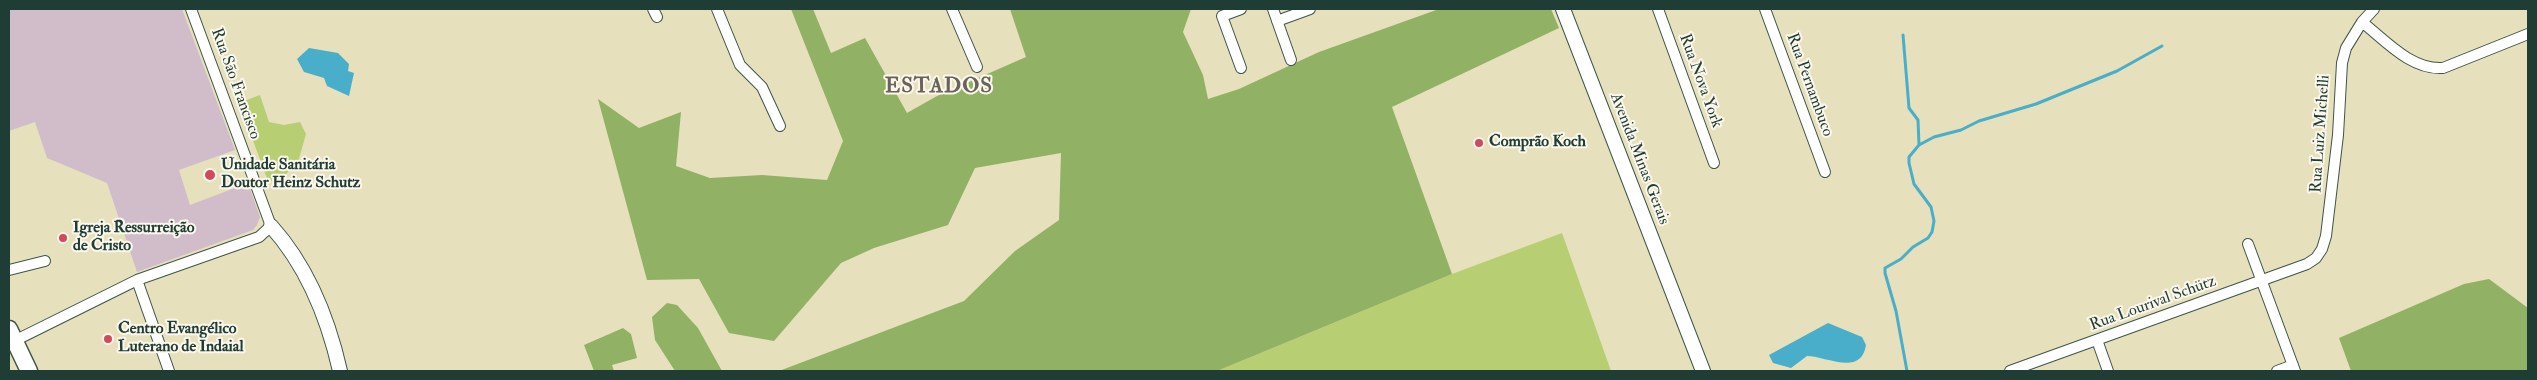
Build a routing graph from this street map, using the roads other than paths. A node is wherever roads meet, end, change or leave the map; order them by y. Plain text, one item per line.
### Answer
1 (192, 9) edge
2 (717, 9) edge
3 (952, 9) edge
4 (1241, 9) edge
5 (1272, 9) edge
6 (1310, 9) edge
7 (1563, 9) edge
8 (1658, 9) edge
9 (1765, 9) edge
10 (2374, 9) edge
11 (1277, 22) junction
12 (2362, 22) junction
13 (2528, 34) edge
14 (1291, 60) dead end
15 (976, 67) dead end
16 (1241, 68) dead end
17 (780, 126) dead end
18 (1714, 163) dead end
19 (1825, 172) dead end
20 (271, 226) junction
21 (2248, 244) dead end
22 (45, 262) dead end
23 (2307, 264) joint
24 (9, 270) edge
25 (137, 280) junction
26 (2262, 280) junction
27 (11, 338) edge
28 (2097, 340) junction
29 (2294, 368) edge
30 (1696, 370) edge
31 (29, 371) edge
32 (169, 371) edge
33 (340, 371) edge
34 (2010, 371) edge
35 (2108, 371) edge
36 (2277, 371) edge

1 - 20 street, Rua São Francisco
2 - 17 street
3 - 15 street
4 - 16 street
5 - 11 street
6 - 11 street
7 - 30 street, Avenida Minas Gerais
8 - 18 street, Rua Nova York
9 - 19 street, Rua Pernambuco
10 - 12 street, Rua Luiz Michelli
11 - 14 street
12 - 13 street
12 - 23 street, Rua Luiz Michelli
20 - 25 street
20 - 33 street
21 - 26 street
22 - 24 street
23 - 26 street, Rua Lourival Schütz
25 - 27 street
25 - 32 street
26 - 28 street, Rua Lourival Schütz
26 - 29 street
27 - 31 main road
28 - 34 street, Rua Lourival Schütz
28 - 35 street
29 - 36 street

